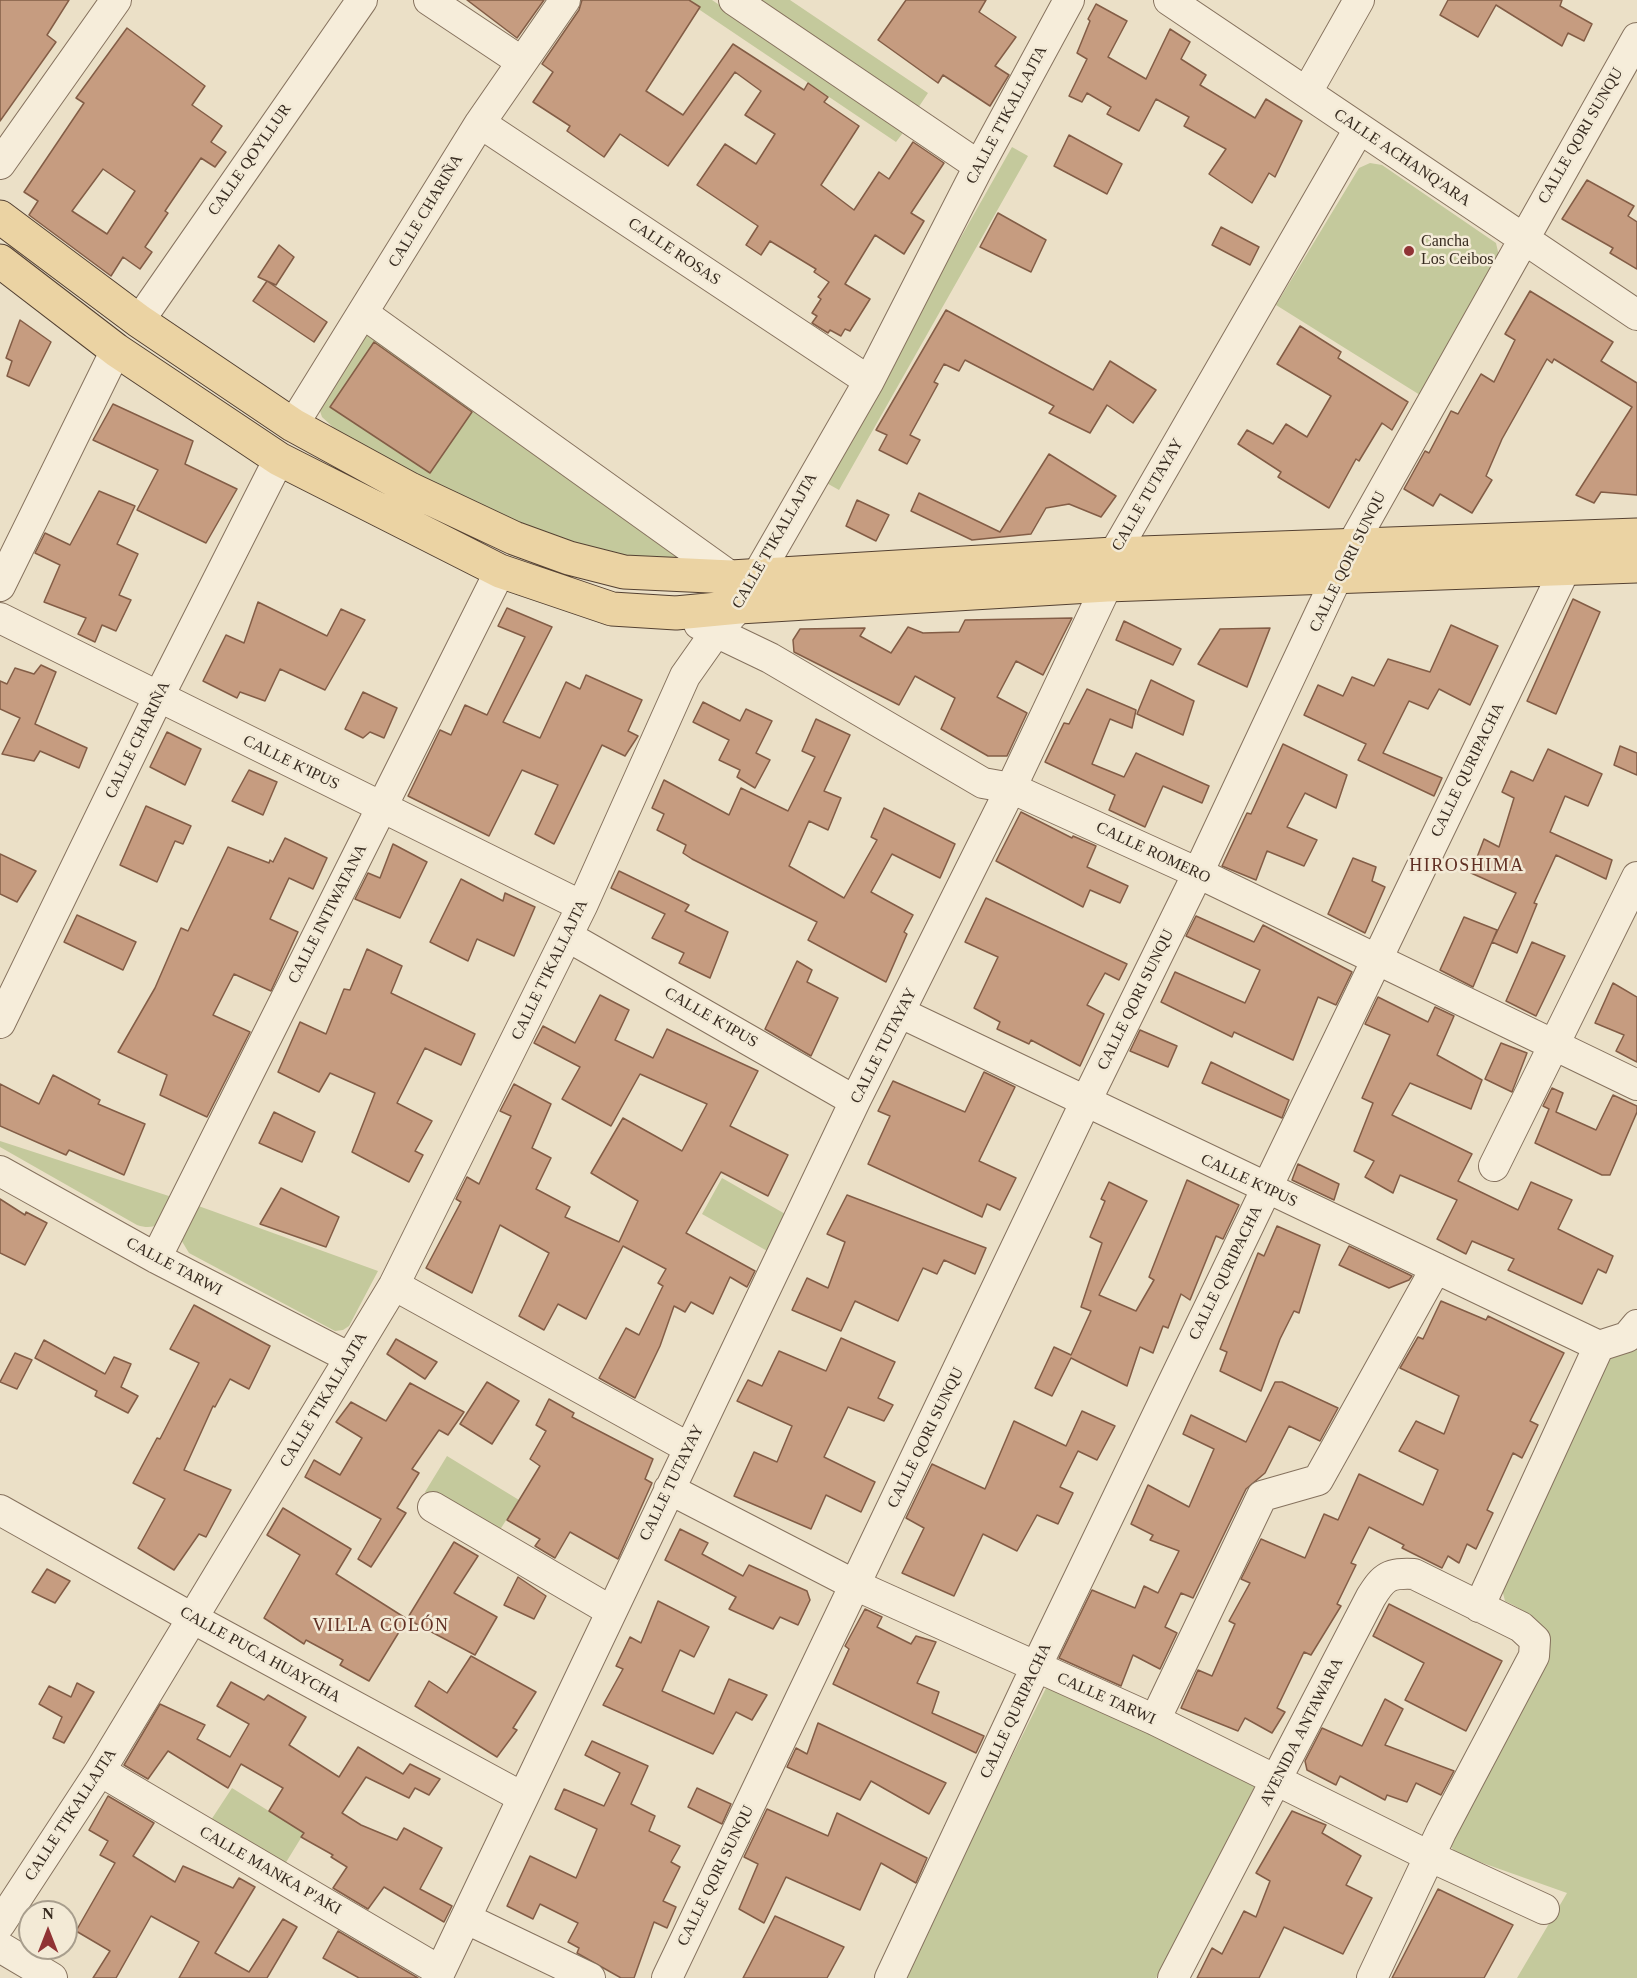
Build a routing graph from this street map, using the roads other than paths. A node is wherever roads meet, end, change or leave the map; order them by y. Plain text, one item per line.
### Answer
1 (116, 0) edge
2 (362, 0) edge
3 (429, 0) edge
4 (566, 0) edge
5 (734, 0) edge
6 (1069, 0) edge
7 (1169, 0) edge
8 (1359, 0) edge
9 (1637, 38) edge
10 (522, 62) junction
11 (1306, 92) junction
12 (480, 123) junction
13 (1359, 129) junction
14 (0, 164) edge
15 (979, 166) junction
16 (0, 218) edge
17 (1522, 240) junction
18 (0, 261) edge
19 (364, 314) junction
20 (1637, 315) edge
21 (139, 321) junction
22 (116, 350) junction
23 (869, 381) junction
24 (293, 426) junction
25 (279, 459) junction
26 (1637, 535) edge
27 (1352, 545) junction
28 (1114, 554) junction
29 (1637, 566) edge
30 (1565, 569) junction
31 (500, 571) junction
32 (1338, 579) junction
33 (1107, 585) junction
34 (0, 586) edge
35 (742, 587) junction
36 (676, 613) junction
37 (0, 618) edge
38 (716, 632) junction
39 (158, 698) junction
40 (1011, 788) junction
41 (381, 807) junction
42 (1198, 873) junction
43 (1637, 877) edge
44 (582, 906) junction
45 (567, 936) junction
46 (1376, 961) junction
47 (901, 1013) junction
48 (0, 1023) edge
49 (1556, 1044) junction
50 (1637, 1085) edge
51 (855, 1101) junction
52 (1085, 1103) junction
53 (1494, 1166) dead end
54 (0, 1171) edge
55 (1267, 1189) junction
56 (156, 1258) junction
57 (1436, 1268) junction
58 (394, 1286) junction
59 (1637, 1325) edge
60 (1599, 1346) junction
61 (350, 1358) junction
62 (689, 1448) junction
63 (669, 1489) junction
64 (433, 1507) dead end
65 (0, 1510) edge
66 (855, 1585) junction
67 (1479, 1607) junction
68 (611, 1611) junction
69 (192, 1618) junction
70 (1036, 1667) junction
71 (1155, 1720) junction
72 (100, 1771) junction
73 (1277, 1779) junction
74 (522, 1797) junction
75 (1431, 1857) junction
76 (1544, 1909) dead end
77 (467, 1919) junction
78 (0, 1924) edge
79 (0, 1947) edge
80 (438, 1975) edge
81 (52, 1978) edge
82 (590, 1978) edge
83 (667, 1978) edge
84 (890, 1978) edge
85 (1173, 1978) edge
86 (1372, 1978) edge

1 - 14 street
2 - 21 street, CALLE QOYLLUR
3 - 10 street
4 - 10 street, CALLE CHARIÑA
5 - 15 street
6 - 15 street, CALLE T'IKALLAJTA
7 - 11 street, CALLE ACHANQ'ARA
8 - 11 street
9 - 17 street, CALLE QORI SUNQU
10 - 12 street, CALLE CHARIÑA
11 - 13 street, CALLE ACHANQ'ARA
12 - 19 street, CALLE CHARIÑA
12 - 23 street, CALLE ROSAS
13 - 17 street, CALLE ACHANQ'ARA
13 - 28 street, CALLE TUTAYAY
15 - 23 street, CALLE T'IKALLAJTA
16 - 21 main road
17 - 20 street, CALLE ACHANQ'ARA
17 - 27 street, CALLE QORI SUNQU
18 - 22 main road
19 - 24 street, CALLE CHARIÑA
19 - 35 street
21 - 24 main road
22 - 25 main road
22 - 34 street
23 - 35 street, CALLE T'IKALLAJTA
24 - 35 main road
25 - 31 main road
25 - 39 street, CALLE CHARIÑA
26 - 27 main road
27 - 28 main road
27 - 32 street, CALLE QORI SUNQU
28 - 33 street, CALLE TUTAYAY
28 - 35 main road
29 - 30 main road
30 - 32 main road
30 - 46 street, CALLE QURIPACHA
31 - 36 main road
31 - 41 street, CALLE INTIWATANA
32 - 33 main road
32 - 42 street, CALLE QORI SUNQU
33 - 35 main road
33 - 40 street, CALLE TUTAYAY
35 - 36 main road
35 - 38 street, CALLE T'IKALLAJTA
36 - 38 street, CALLE ROMERO
37 - 39 street, CALLE K'IPUS
38 - 40 street, CALLE ROMERO
38 - 44 street, CALLE T'IKALLAJTA
39 - 41 street, CALLE K'IPUS
39 - 48 street, CALLE CHARIÑA
40 - 42 street, CALLE ROMERO
40 - 47 street, CALLE TUTAYAY
41 - 44 street, CALLE K'IPUS
41 - 56 street, CALLE INTIWATANA
42 - 46 street, CALLE ROMERO
42 - 52 street, CALLE QORI SUNQU
43 - 49 street
44 - 45 street, CALLE T'IKALLAJTA
45 - 51 street, CALLE K'IPUS
45 - 58 street, CALLE T'IKALLAJTA
46 - 49 street, CALLE ROMERO
46 - 55 street, CALLE QURIPACHA
47 - 51 street, CALLE TUTAYAY
47 - 52 street, CALLE K'IPUS
49 - 50 street, CALLE ROMERO
49 - 53 street
51 - 62 street, CALLE TUTAYAY
52 - 55 street, CALLE K'IPUS
52 - 66 street, CALLE QORI SUNQU
54 - 56 street, CALLE TARWI
55 - 57 street, CALLE K'IPUS
55 - 70 street, CALLE QURIPACHA
56 - 61 street, CALLE TARWI
57 - 60 street, CALLE K'IPUS
57 - 71 street
58 - 61 street, CALLE T'IKALLAJTA
58 - 62 street
59 - 60 street
60 - 67 street
61 - 69 street, CALLE T'IKALLAJTA
62 - 63 street, CALLE TUTAYAY
63 - 66 street, CALLE TARWI
63 - 68 street, CALLE TUTAYAY
64 - 68 street
65 - 69 street, CALLE PUCA HUAYCHA
66 - 70 street, CALLE TARWI
66 - 83 street, CALLE QORI SUNQU
67 - 73 street, AVENIDA ANTAWARA
67 - 75 street
68 - 74 street, CALLE TUTAYAY
69 - 72 street, CALLE T'IKALLAJTA
69 - 74 street, CALLE PUCA HUAYCHA
70 - 71 street, CALLE TARWI
70 - 84 street, CALLE QURIPACHA
71 - 73 street, CALLE TARWI
72 - 78 street, CALLE T'IKALLAJTA
72 - 80 street, CALLE MANKA P'AKI
73 - 75 street, CALLE TARWI
73 - 85 street, AVENIDA ANTAWARA
74 - 77 street, CALLE TUTAYAY
75 - 76 street, CALLE TARWI
75 - 86 street
77 - 80 street, CALLE TUTAYAY
77 - 82 street
79 - 81 street

